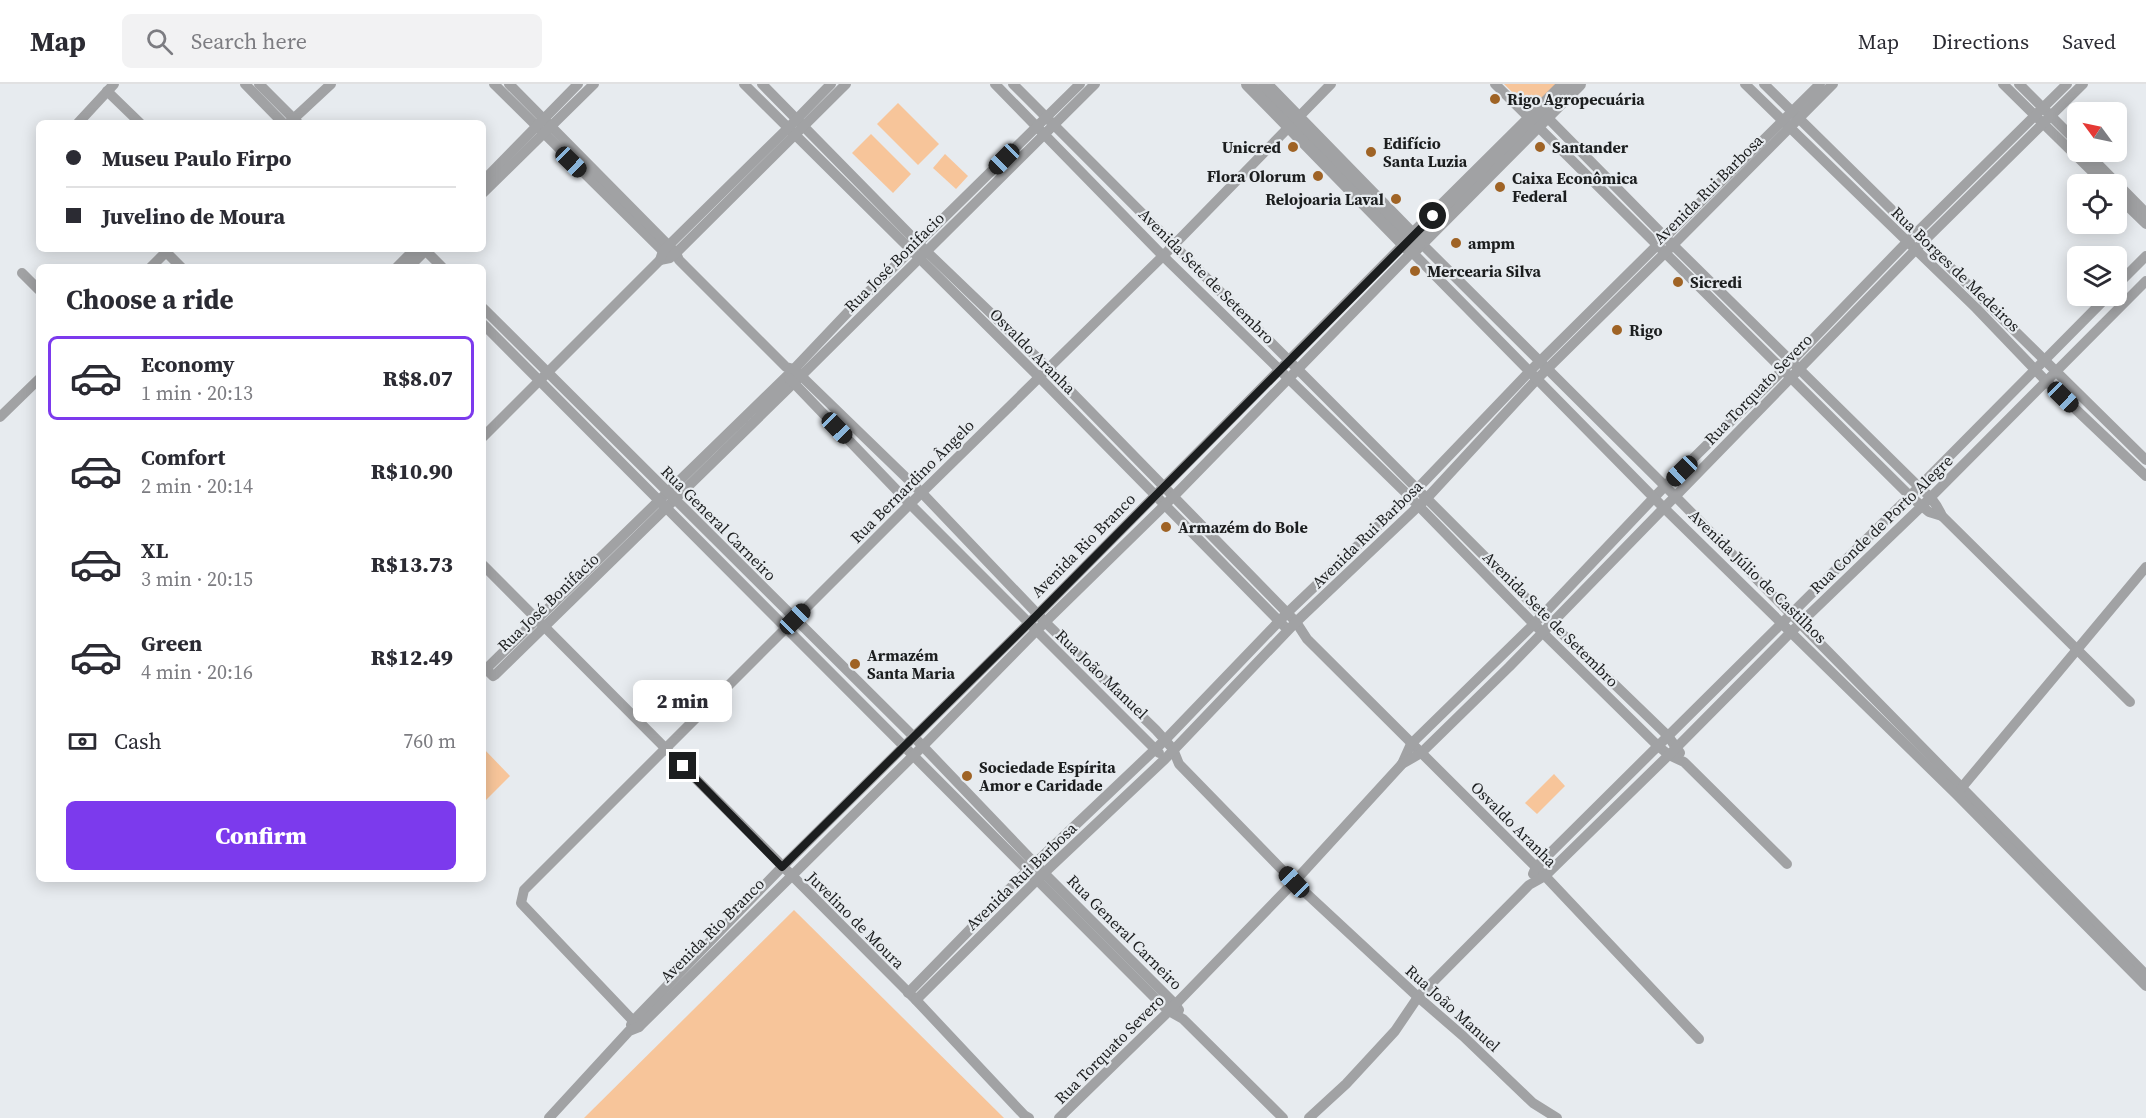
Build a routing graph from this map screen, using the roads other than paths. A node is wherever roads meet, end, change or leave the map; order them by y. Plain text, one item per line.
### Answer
1 (245, 84) edge
2 (259, 84) edge
3 (331, 84) edge
4 (494, 84) edge
5 (509, 84) edge
6 (578, 84) edge
7 (594, 84) edge
8 (744, 84) edge
9 (762, 84) edge
10 (831, 84) edge
11 (846, 84) edge
12 (995, 84) edge
13 (1013, 84) edge
14 (1095, 84) edge
15 (1248, 84) edge
16 (1265, 84) edge
17 (1331, 84) edge
18 (1495, 84) edge
19 (1565, 84) edge
20 (1579, 84) edge
21 (1820, 84) edge
22 (1833, 84) edge
23 (2003, 84) edge
24 (2019, 84) edge
25 (2067, 84) edge
26 (2083, 84) edge
27 (1755, 86) edge
28 (110, 87) edge
29 (1080, 89) edge
30 (270, 102) junction
31 (1796, 115) junction
32 (2043, 116) junction
33 (1538, 117) junction
34 (81, 120) edge
35 (138, 120) edge
36 (289, 120) edge
37 (293, 120) edge
38 (1293, 121) junction
39 (801, 123) junction
40 (1045, 125) junction
41 (1786, 125) junction
42 (544, 126) junction
43 (791, 132) junction
44 (2067, 139) edge
45 (2089, 162) edge
46 (2100, 174) edge
47 (486, 185) edge
48 (2127, 198) edge
49 (2127, 206) edge
50 (2146, 213) edge
51 (2146, 224) edge
52 (1920, 237) junction
53 (1670, 241) junction
54 (1907, 242) junction
55 (1174, 244) junction
56 (1412, 244) junction
57 (1661, 249) junction
58 (1915, 250) junction
59 (919, 251) junction
60 (166, 252) edge
61 (170, 252) edge
62 (669, 254) junction
63 (418, 255) edge
64 (1163, 256) junction
65 (2146, 256) edge
66 (154, 264) edge
67 (179, 264) edge
68 (402, 264) edge
69 (436, 264) edge
70 (1953, 269) junction
71 (22, 273) dead end
72 (1703, 274) junction
73 (1452, 275) junction
74 (2127, 275) edge
75 (1945, 278) junction
76 (2146, 280) edge
77 (1694, 282) junction
78 (1444, 283) junction
79 (36, 287) edge
80 (1728, 299) junction
81 (1980, 304) junction
82 (2097, 306) edge
83 (2112, 306) edge
84 (1719, 307) junction
85 (850, 310) junction
86 (2116, 311) junction
87 (1842, 317) junction
88 (859, 318) junction
89 (486, 322) edge
90 (1510, 332) junction
91 (1501, 341) junction
92 (2045, 360) junction
93 (1796, 364) junction
94 (1294, 365) junction
95 (1543, 366) junction
96 (1048, 368) junction
97 (2036, 369) junction
98 (1787, 373) junction
99 (2056, 373) junction
100 (792, 374) junction
101 (1284, 374) junction
102 (1534, 374) junction
103 (544, 376) junction
104 (1039, 377) junction
105 (36, 382) edge
106 (2047, 382) junction
107 (1506, 405) junction
108 (1240, 410) junction
109 (0, 417) edge
110 (1249, 418) junction
111 (1856, 425) junction
112 (1974, 431) junction
113 (486, 434) edge
114 (1848, 434) junction
115 (861, 435) junction
116 (2121, 436) junction
117 (852, 444) junction
118 (1984, 444) junction
119 (2112, 444) junction
120 (1698, 454) junction
121 (2146, 460) edge
122 (1707, 464) junction
123 (2146, 476) edge
124 (1665, 486) junction
125 (1164, 487) junction
126 (1919, 487) junction
127 (1418, 488) junction
128 (922, 493) junction
129 (1155, 496) junction
130 (1409, 496) junction
131 (1675, 496) junction
132 (1910, 496) junction
133 (1931, 496) junction
134 (1173, 497) junction
135 (1427, 498) junction
136 (1655, 498) junction
137 (667, 500) junction
138 (910, 504) junction
139 (1164, 505) junction
140 (1418, 506) junction
141 (1922, 506) junction
142 (1664, 507) junction
143 (1942, 516) junction
144 (1378, 525) junction
145 (702, 535) junction
146 (1388, 535) junction
147 (1852, 553) junction
148 (1096, 555) junction
149 (1600, 555) junction
150 (735, 559) junction
151 (1105, 564) junction
152 (1862, 564) junction
153 (1610, 565) junction
154 (726, 567) junction
155 (2146, 567) edge
156 (486, 568) edge
157 (997, 572) junction
158 (987, 582) junction
159 (769, 593) junction
160 (758, 601) junction
161 (1287, 613) junction
162 (1543, 614) junction
163 (1791, 614) junction
164 (1042, 618) junction
165 (795, 619) junction
166 (1279, 621) junction
167 (1782, 622) junction
168 (1800, 623) junction
169 (540, 624) junction
170 (1534, 624) junction
171 (1552, 624) junction
172 (1292, 626) junction
173 (1032, 627) junction
174 (786, 629) junction
175 (1791, 632) junction
176 (1543, 633) junction
177 (2078, 648) junction
178 (1582, 652) junction
179 (831, 654) junction
180 (1499, 657) junction
181 (1572, 662) junction
182 (821, 664) junction
183 (1509, 667) junction
184 (1092, 668) junction
185 (1083, 677) junction
186 (1226, 677) junction
187 (1726, 678) junction
188 (971, 679) junction
189 (1235, 686) junction
190 (863, 687) junction
191 (980, 688) junction
192 (1734, 689) junction
193 (853, 696) junction
194 (2130, 702) dead end
195 (1873, 704) junction
196 (891, 714) junction
197 (881, 724) junction
198 (913, 736) junction
199 (1668, 736) junction
200 (1165, 740) junction
201 (1411, 744) junction
202 (903, 746) junction
203 (1658, 746) junction
204 (922, 747) junction
205 (1677, 747) junction
206 (1155, 749) junction
207 (1173, 749) junction
208 (666, 750) junction
209 (1421, 753) junction
210 (1669, 755) junction
211 (913, 756) junction
212 (1165, 759) junction
213 (1684, 762) junction
214 (1179, 764) junction
215 (1402, 764) junction
216 (1626, 778) junction
217 (1635, 788) junction
218 (1960, 791) junction
219 (849, 800) junction
220 (978, 804) junction
221 (1094, 807) junction
222 (858, 809) junction
223 (969, 813) junction
224 (1103, 817) junction
225 (1787, 864) dead end
226 (782, 867) junction
227 (1032, 867) junction
228 (1536, 867) junction
229 (790, 875) junction
230 (1545, 876) junction
231 (1040, 877) junction
232 (2045, 878) junction
233 (1294, 882) junction
234 (1529, 885) junction
235 (732, 926) junction
236 (967, 933) junction
237 (976, 941) junction
238 (2146, 975) edge
239 (2146, 986) edge
240 (912, 997) junction
241 (1418, 997) junction
242 (1172, 1008) junction
243 (634, 1026) junction
244 (1699, 1039) dead end
245 (549, 1118) edge
246 (1029, 1118) edge
247 (1059, 1118) edge
248 (1283, 1118) edge
249 (1309, 1118) edge
250 (1557, 1118) edge

1 - 30 street
2 - 30 street
3 - 37 street
4 - 42 street, Rua João Manuel
5 - 42 street, Rua João Manuel
6 - 42 street
7 - 42 street
8 - 43 street, Osvaldo Aranha
9 - 39 street, Osvaldo Aranha
10 - 39 street
11 - 39 street
12 - 40 street, Avenida Sete de Setembro
13 - 40 street, Avenida Sete de Setembro
14 - 29 street, Rua José Bonifacio
15 - 38 street, Avenida Júlio de Castilhos
16 - 38 street, Avenida Júlio de Castilhos
17 - 38 street, Rua Bernardino Ângelo
18 - 33 street
19 - 33 street, Avenida Rio Branco
20 - 33 street, Avenida Rio Branco
21 - 31 street, Avenida Rui Barbosa
22 - 31 street, Avenida Rui Barbosa
23 - 32 street
24 - 32 street
25 - 32 street, Rua Torquato Severo
26 - 32 street, Rua Torquato Severo
27 - 31 street, Rua Borges de Medeiros
27 - 41 street, Rua Borges de Medeiros
28 - 34 street
28 - 35 street
29 - 40 street, Rua José Bonifacio
30 - 36 street
31 - 41 street, Avenida Rui Barbosa
31 - 52 street, Rua Borges de Medeiros
32 - 44 street
32 - 52 street, Rua Torquato Severo
33 - 53 street
33 - 56 street, Avenida Rio Branco
33 - 57 street
38 - 55 street, Rua Bernardino Ângelo
38 - 56 street, Avenida Júlio de Castilhos
39 - 43 street
39 - 59 street, Osvaldo Aranha
40 - 55 street, Avenida Sete de Setembro
40 - 59 street, Rua José Bonifacio
40 - 64 street, Avenida Sete de Setembro
41 - 53 street, Avenida Rui Barbosa
41 - 54 street, Rua Borges de Medeiros
42 - 47 street
42 - 62 street, Rua João Manuel
43 - 59 street, Osvaldo Aranha
43 - 62 street
45 - 46 street
48 - 50 street
49 - 51 street
52 - 54 street, Rua Torquato Severo
52 - 58 street, Rua Torquato Severo
52 - 70 street, Rua Borges de Medeiros
53 - 57 street, Avenida Rui Barbosa
53 - 72 street
54 - 58 street, Rua Borges de Medeiros
54 - 87 street, Rua Torquato Severo
55 - 64 street, Rua Bernardino Ângelo
55 - 94 street, Avenida Sete de Setembro
56 - 73 street, Avenida Júlio de Castilhos
56 - 78 street, Avenida Júlio de Castilhos
56 - 94 street, Avenida Rio Branco
57 - 77 street
57 - 95 street, Avenida Rui Barbosa
58 - 75 street, Rua Borges de Medeiros
58 - 87 street, Rua Torquato Severo
59 - 85 street, Rua José Bonifacio
59 - 88 street, Rua José Bonifacio
59 - 96 street, Osvaldo Aranha
59 - 104 street, Osvaldo Aranha
60 - 66 street
61 - 67 street
62 - 100 street, Rua João Manuel
62 - 103 street
63 - 68 street
63 - 69 street
64 - 96 street, Rua Bernardino Ângelo
64 - 101 street, Avenida Sete de Setembro
65 - 74 street
70 - 75 street
70 - 81 street, Rua Borges de Medeiros
71 - 79 street
72 - 77 street
72 - 80 street
73 - 78 street
73 - 90 street, Avenida Júlio de Castilhos
75 - 81 street, Rua Borges de Medeiros
76 - 86 street, Rua Conde de Porto Alegre
77 - 84 street
78 - 91 street, Avenida Júlio de Castilhos
80 - 84 street
80 - 93 street
81 - 92 street, Rua Borges de Medeiros
81 - 97 street, Rua Borges de Medeiros
82 - 92 street, Rua Conde de Porto Alegre
83 - 86 street
84 - 98 street
85 - 88 street
85 - 100 street, Rua José Bonifacio
86 - 99 street, Rua Conde de Porto Alegre
87 - 93 street, Rua Torquato Severo
88 - 100 street, Rua José Bonifacio
89 - 103 street, Rua General Carneiro
90 - 91 street
90 - 95 street, Avenida Júlio de Castilhos
91 - 102 street, Avenida Júlio de Castilhos
92 - 97 street, Rua Conde de Porto Alegre
92 - 99 street, Rua Borges de Medeiros
93 - 98 street, Rua Torquato Severo
93 - 111 street
94 - 101 street, Avenida Rio Branco
94 - 127 street, Avenida Sete de Setembro
95 - 102 street, Avenida Rui Barbosa
95 - 124 street, Avenida Júlio de Castilhos
96 - 104 street, Rua Bernardino Ângelo
96 - 125 street, Osvaldo Aranha
97 - 106 street, Rua Borges de Medeiros
97 - 112 street, Rua Conde de Porto Alegre
98 - 114 street
98 - 120 street, Rua Torquato Severo
98 - 122 street, Rua Torquato Severo
99 - 106 street, Rua Conde de Porto Alegre
99 - 116 street, Rua Borges de Medeiros
100 - 115 street, Rua João Manuel
100 - 117 street, Rua João Manuel
100 - 137 street, Rua José Bonifacio
101 - 108 street, Avenida Rio Branco
101 - 110 street, Avenida Rio Branco
101 - 130 street, Avenida Sete de Setembro
102 - 107 street, Avenida Rui Barbosa
102 - 136 street, Avenida Júlio de Castilhos
103 - 113 street
103 - 137 street, Rua General Carneiro
104 - 128 street, Rua Bernardino Ângelo
104 - 129 street, Osvaldo Aranha
105 - 109 street
106 - 118 street, Rua Conde de Porto Alegre
106 - 119 street, Rua Borges de Medeiros
107 - 127 street, Avenida Rui Barbosa
107 - 135 street, Avenida Rui Barbosa
108 - 110 street
108 - 125 street, Avenida Rio Branco
110 - 134 street, Avenida Rio Branco
111 - 114 street
111 - 126 street
112 - 118 street
112 - 126 street, Rua Conde de Porto Alegre
114 - 132 street
115 - 117 street
115 - 128 street, Rua João Manuel
116 - 119 street
116 - 121 street, Rua Borges de Medeiros
117 - 138 street, Rua João Manuel
118 - 133 street, Rua Conde de Porto Alegre
119 - 123 street, Rua Borges de Medeiros
120 - 122 street
120 - 124 street, Rua Torquato Severo
122 - 131 street, Rua Torquato Severo
124 - 131 street, Avenida Júlio de Castilhos
124 - 136 street, Rua Torquato Severo
125 - 129 street, Avenida Rio Branco
125 - 134 street, Osvaldo Aranha
126 - 132 street, Rua Conde de Porto Alegre
126 - 133 street
127 - 130 street, Avenida Rui Barbosa
127 - 135 street, Avenida Sete de Setembro
128 - 138 street, Rua Bernardino Ângelo
128 - 157 street, Rua João Manuel
129 - 139 street, Osvaldo Aranha
129 - 148 street, Avenida Rio Branco
130 - 140 street, Avenida Sete de Setembro
130 - 144 street, Avenida Rui Barbosa
131 - 142 street, Rua Torquato Severo
131 - 163 street, Avenida Júlio de Castilhos
132 - 141 street
132 - 147 street, Rua Conde de Porto Alegre
133 - 141 street, Rua Conde de Porto Alegre
133 - 143 street
134 - 139 street, Avenida Rio Branco
134 - 161 street, Osvaldo Aranha
135 - 140 street, Avenida Rui Barbosa
135 - 162 street, Avenida Sete de Setembro
136 - 142 street, Avenida Júlio de Castilhos
136 - 149 street, Rua Torquato Severo
137 - 145 street, Rua General Carneiro
137 - 169 street, Rua José Bonifacio
138 - 158 street, Rua João Manuel
138 - 165 street, Rua Bernardino Ângelo
139 - 151 street, Avenida Rio Branco
139 - 166 street, Osvaldo Aranha
140 - 146 street, Avenida Rui Barbosa
140 - 170 street, Avenida Sete de Setembro
141 - 143 street
141 - 152 street, Rua Conde de Porto Alegre
142 - 153 street, Rua Torquato Severo
142 - 167 street, Avenida Júlio de Castilhos
143 - 177 street
144 - 146 street
144 - 161 street, Avenida Rui Barbosa
145 - 150 street, Rua General Carneiro
145 - 154 street, Rua General Carneiro
146 - 172 street, Avenida Rui Barbosa
147 - 152 street
147 - 163 street, Rua Conde de Porto Alegre
148 - 151 street
148 - 164 street, Avenida Rio Branco
149 - 153 street
149 - 162 street, Rua Torquato Severo
150 - 154 street
150 - 159 street, Rua General Carneiro
151 - 164 street, Avenida Rio Branco
152 - 168 street, Rua Conde de Porto Alegre
153 - 171 street, Rua Torquato Severo
154 - 160 street, Rua General Carneiro
155 - 177 street
156 - 169 street, Juvelino de Moura
157 - 158 street
157 - 164 street, Rua João Manuel
158 - 173 street, Rua João Manuel
159 - 160 street
159 - 165 street, Rua General Carneiro
160 - 174 street, Rua General Carneiro
161 - 166 street, Avenida Rui Barbosa
161 - 172 street, Osvaldo Aranha
162 - 170 street, Rua Torquato Severo
162 - 171 street, Avenida Sete de Setembro
163 - 167 street, Rua Conde de Porto Alegre
163 - 168 street, Avenida Júlio de Castilhos
164 - 173 street, Avenida Rio Branco
164 - 184 street, Rua João Manuel
165 - 174 street, Rua Bernardino Ângelo
165 - 179 street, Rua General Carneiro
166 - 172 street, Osvaldo Aranha
166 - 186 street, Avenida Rui Barbosa
167 - 175 street, Avenida Júlio de Castilhos
167 - 187 street, Rua Conde de Porto Alegre
168 - 175 street, Rua Conde de Porto Alegre
168 - 195 street, Avenida Júlio de Castilhos
169 - 169 street, Rua José Bonifacio
169 - 208 street, Juvelino de Moura
170 - 176 street, Avenida Sete de Setembro
170 - 180 street, Rua Torquato Severo
171 - 176 street, Rua Torquato Severo
171 - 178 street, Avenida Sete de Setembro
172 - 189 street, Avenida Rui Barbosa
172 - 201 street, Osvaldo Aranha
173 - 185 street, Rua João Manuel
173 - 188 street, Avenida Rio Branco
173 - 191 street, Avenida Rio Branco
174 - 182 street, Rua General Carneiro
174 - 208 street, Rua Bernardino Ângelo
175 - 192 street, Rua Conde de Porto Alegre
175 - 195 street, Avenida Júlio de Castilhos
176 - 181 street, Avenida Sete de Setembro
176 - 183 street, Rua Torquato Severo
177 - 194 street
177 - 218 street
178 - 181 street
178 - 199 street, Avenida Sete de Setembro
179 - 182 street
179 - 190 street, Rua General Carneiro
180 - 183 street
180 - 201 street, Rua Torquato Severo
181 - 203 street, Avenida Sete de Setembro
182 - 193 street, Rua General Carneiro
183 - 209 street, Rua Torquato Severo
184 - 185 street
184 - 200 street, Rua João Manuel
185 - 206 street, Rua João Manuel
186 - 189 street
186 - 200 street, Avenida Rui Barbosa
187 - 192 street
187 - 199 street, Rua Conde de Porto Alegre
188 - 191 street
188 - 198 street, Avenida Rio Branco
189 - 207 street, Avenida Rui Barbosa
190 - 193 street
190 - 196 street, Rua General Carneiro
191 - 204 street, Avenida Rio Branco
192 - 205 street, Rua Conde de Porto Alegre
193 - 197 street, Rua General Carneiro
195 - 218 street, Avenida Júlio de Castilhos
196 - 197 street
196 - 198 street, Rua General Carneiro
197 - 202 street, Rua General Carneiro
198 - 202 street, Avenida Rio Branco
198 - 204 street, Rua General Carneiro
199 - 203 street, Rua Conde de Porto Alegre
199 - 205 street, Avenida Sete de Setembro
200 - 206 street, Avenida Rui Barbosa
200 - 207 street, Rua João Manuel
201 - 209 street, Osvaldo Aranha
201 - 215 street, Rua Torquato Severo
202 - 211 street, Rua General Carneiro
202 - 219 street, Avenida Rio Branco
203 - 210 street, Avenida Sete de Setembro
203 - 216 street, Rua Conde de Porto Alegre
204 - 211 street, Avenida Rio Branco
204 - 220 street, Rua General Carneiro
205 - 210 street, Rua Conde de Porto Alegre
205 - 213 street, Avenida Sete de Setembro
206 - 212 street, Rua João Manuel
206 - 221 street, Avenida Rui Barbosa
207 - 212 street, Avenida Rui Barbosa
207 - 214 street, Rua João Manuel
208 - 226 street, Juvelino de Moura
208 - 243 street, Rua Bernardino Ângelo
209 - 215 street, Rua Torquato Severo
209 - 228 street, Osvaldo Aranha
210 - 213 street, Avenida Sete de Setembro
210 - 217 street, Rua Conde de Porto Alegre
211 - 222 street, Avenida Rio Branco
211 - 223 street, Rua General Carneiro
212 - 214 street, Rua João Manuel
212 - 224 street, Avenida Rui Barbosa
213 - 225 street, Avenida Sete de Setembro
214 - 233 street, Rua João Manuel
215 - 233 street, Rua Torquato Severo
216 - 217 street
216 - 228 street, Rua Conde de Porto Alegre
217 - 230 street, Rua Conde de Porto Alegre
218 - 232 street, Avenida Júlio de Castilhos
219 - 222 street
219 - 226 street, Avenida Rio Branco
220 - 223 street
220 - 227 street, Rua General Carneiro
221 - 224 street
221 - 227 street, Avenida Rui Barbosa
222 - 229 street, Avenida Rio Branco
223 - 227 street, Rua General Carneiro
224 - 231 street, Avenida Rui Barbosa
226 - 229 street, Juvelino de Moura
226 - 235 street, Avenida Rio Branco
227 - 231 street, Rua General Carneiro
227 - 236 street, Avenida Rui Barbosa
228 - 230 street, Osvaldo Aranha
228 - 234 street, Rua Conde de Porto Alegre
229 - 235 street, Avenida Rio Branco
229 - 240 street, Juvelino de Moura
230 - 234 street, Rua Conde de Porto Alegre
230 - 244 street, Osvaldo Aranha
231 - 237 street, Avenida Rui Barbosa
231 - 242 street, Rua General Carneiro
232 - 238 street, Avenida Júlio de Castilhos
232 - 239 street, Avenida Júlio de Castilhos
233 - 241 street, Rua João Manuel
233 - 242 street, Rua Torquato Severo
234 - 241 street, Rua Conde de Porto Alegre
235 - 243 street, Avenida Rio Branco
236 - 237 street
236 - 240 street, Avenida Rui Barbosa
237 - 240 street, Avenida Rui Barbosa
240 - 246 street, Juvelino de Moura
241 - 249 street, Rua Conde de Porto Alegre
241 - 250 street, Rua João Manuel
242 - 247 street, Rua Torquato Severo
242 - 248 street, Rua General Carneiro
243 - 245 street, Avenida Rio Branco

